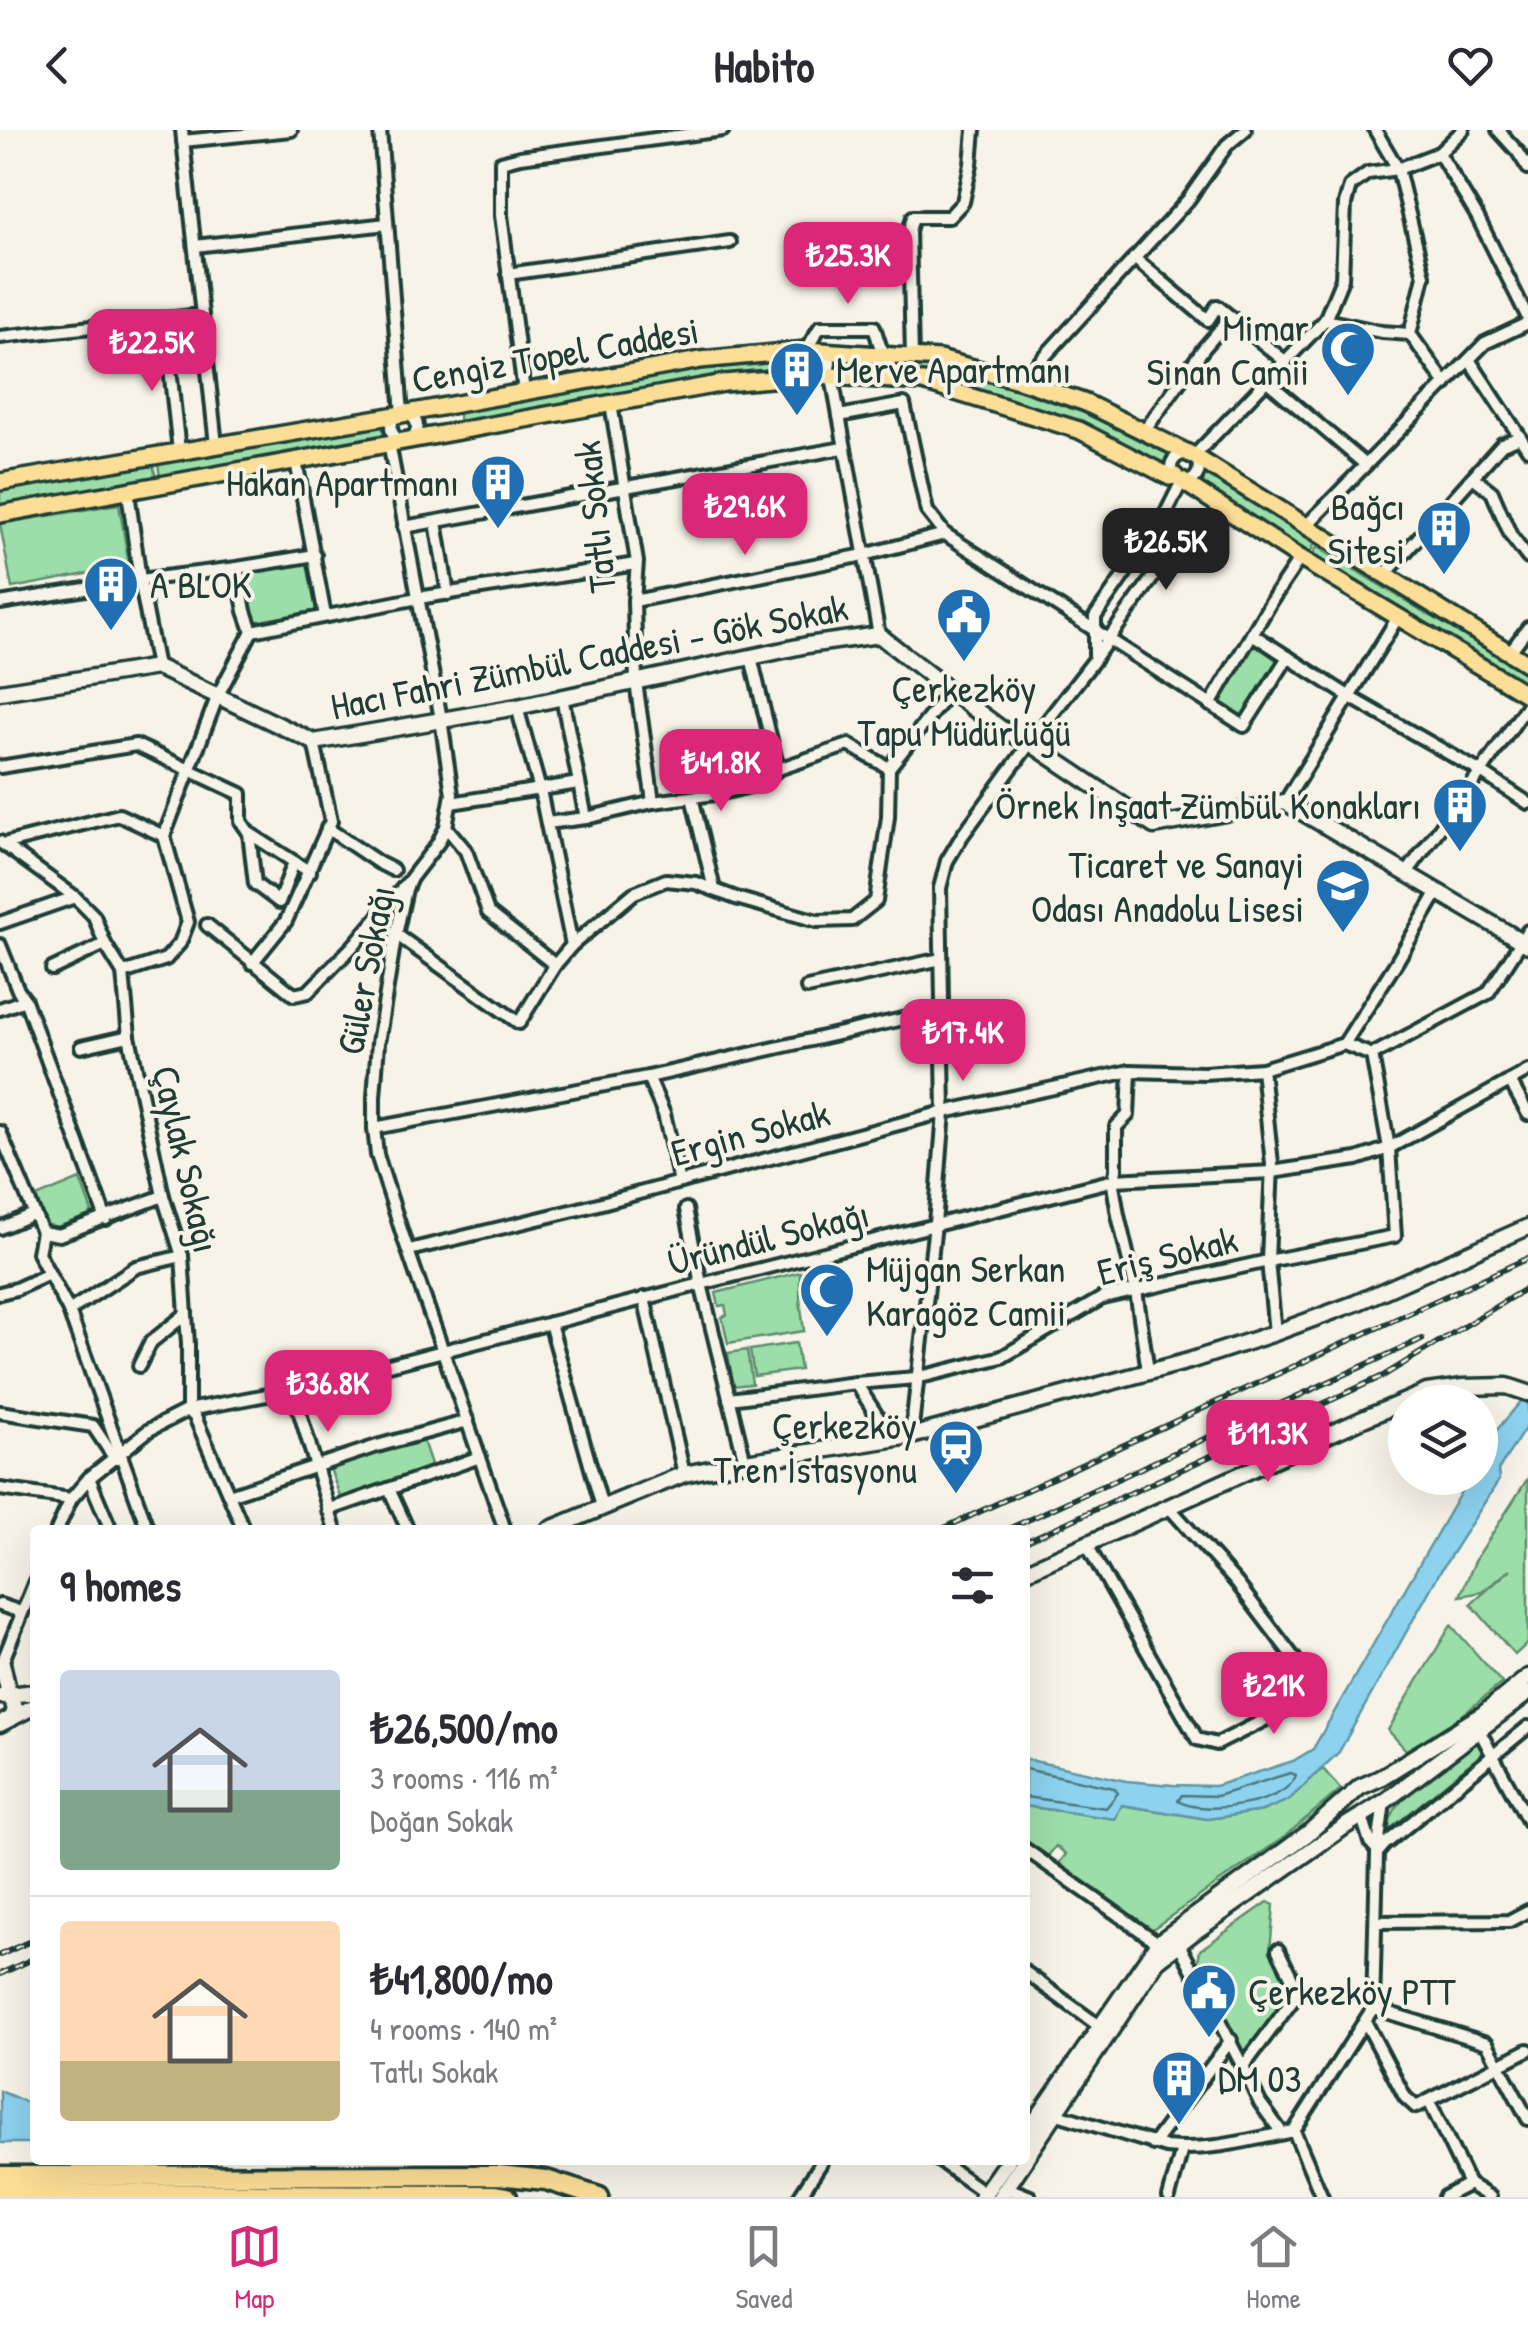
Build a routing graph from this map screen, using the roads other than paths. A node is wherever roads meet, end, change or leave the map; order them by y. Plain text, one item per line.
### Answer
1 (292, 130) edge
2 (380, 130) edge
3 (723, 130) edge
4 (974, 130) edge
5 (1245, 130) edge
6 (1375, 130) edge
7 (1463, 130) edge
8 (1498, 130) edge
9 (183, 136) edge
10 (1438, 154) junction
11 (1528, 168) edge
12 (1398, 169) junction
13 (388, 224) junction
14 (730, 242) dead end
15 (195, 246) junction
16 (1134, 258) junction
17 (508, 274) junction
18 (202, 315) junction
19 (1231, 318) junction
20 (1326, 320) junction
21 (1528, 321) edge
22 (166, 332) dead end
23 (1410, 334) junction
24 (0, 337) edge
25 (812, 350) junction
26 (886, 355) junction
27 (912, 357) junction
28 (1470, 361) junction
29 (1286, 362) junction
30 (824, 376) junction
31 (1267, 381) junction
32 (1022, 382) junction
33 (1446, 384) junction
34 (524, 392) junction
35 (611, 404) junction
36 (402, 414) junction
37 (838, 416) junction
38 (1145, 430) junction
39 (1520, 437) junction
40 (408, 439) junction
41 (389, 443) junction
42 (216, 445) junction
43 (843, 448) junction
44 (1528, 449) edge
45 (179, 451) junction
46 (1194, 456) junction
47 (296, 461) junction
48 (1366, 465) junction
49 (1473, 477) junction
50 (1178, 479) junction
51 (0, 481) edge
52 (625, 487) junction
53 (128, 492) junction
54 (0, 514) edge
55 (1162, 521) junction
56 (436, 522) junction
57 (1306, 526) junction
58 (404, 528) junction
59 (945, 534) junction
60 (864, 554) junction
61 (315, 555) junction
62 (1300, 558) junction
63 (1528, 558) edge
64 (636, 564) junction
65 (237, 568) junction
66 (1385, 574) junction
67 (140, 580) junction
68 (448, 594) junction
69 (418, 598) junction
70 (634, 601) junction
71 (0, 603) edge
72 (326, 616) junction
73 (1398, 616) junction
74 (1528, 628) edge
75 (1095, 630) junction
76 (252, 631) junction
77 (880, 634) junction
78 (1252, 634) junction
79 (1108, 639) junction
80 (1509, 653) junction
81 (751, 657) junction
82 (1288, 657) junction
83 (1094, 659) junction
84 (1528, 664) edge
85 (157, 668) junction
86 (636, 682) junction
87 (0, 692) edge
88 (950, 692) junction
89 (1528, 695) edge
90 (218, 696) junction
91 (562, 697) junction
92 (1350, 697) junction
93 (1528, 704) edge
94 (1210, 705) junction
95 (517, 706) junction
96 (440, 719) junction
97 (314, 742) junction
98 (1030, 743) junction
99 (0, 767) edge
100 (889, 768) junction
101 (778, 769) junction
102 (189, 770) junction
103 (1481, 772) junction
104 (579, 784) junction
105 (540, 790) junction
106 (692, 797) junction
107 (653, 802) junction
108 (1285, 802) junction
109 (452, 803) junction
110 (1528, 803) edge
111 (586, 818) junction
112 (547, 823) junction
113 (327, 828) junction
114 (446, 828) junction
115 (249, 832) junction
116 (164, 836) junction
117 (2, 843) edge
118 (294, 862) junction
119 (393, 870) dead end
120 (310, 872) junction
121 (1406, 874) junction
122 (410, 878) junction
123 (714, 890) junction
124 (1437, 892) junction
125 (75, 897) junction
126 (0, 923) edge
127 (207, 925) dead end
128 (397, 935) junction
129 (1526, 939) edge
130 (106, 944) junction
131 (0, 945) edge
132 (572, 946) junction
133 (941, 960) junction
134 (252, 963) junction
135 (554, 965) junction
136 (52, 969) dead end
137 (124, 973) junction
138 (807, 988) dead end
139 (24, 1000) junction
140 (0, 1009) edge
141 (942, 1010) junction
142 (129, 1036) junction
143 (1344, 1044) junction
144 (81, 1047) dead end
145 (1372, 1055) junction
146 (1262, 1069) junction
147 (1130, 1071) junction
148 (1528, 1071) edge
149 (648, 1077) junction
150 (1510, 1082) junction
151 (944, 1112) junction
152 (1528, 1114) edge
153 (374, 1128) junction
154 (0, 1132) edge
155 (1389, 1148) junction
156 (3, 1150) edge
157 (1272, 1172) junction
158 (1114, 1180) junction
159 (680, 1182) junction
160 (162, 1196) junction
161 (686, 1209) dead end
162 (32, 1214) junction
163 (106, 1219) junction
164 (935, 1224) junction
165 (1528, 1226) edge
166 (0, 1228) edge
167 (42, 1232) junction
168 (407, 1244) junction
169 (182, 1256) junction
170 (1268, 1260) junction
171 (49, 1274) junction
172 (700, 1284) junction
173 (1136, 1291) junction
174 (0, 1293) edge
175 (644, 1298) junction
176 (69, 1311) junction
177 (186, 1314) junction
178 (550, 1323) junction
179 (1275, 1333) junction
180 (444, 1350) junction
181 (139, 1366) dead end
182 (1148, 1372) junction
183 (916, 1378) junction
184 (856, 1383) junction
185 (293, 1390) junction
186 (1522, 1391) edge
187 (729, 1399) junction
188 (188, 1410) junction
189 (0, 1412) edge
190 (468, 1421) junction
191 (911, 1436) junction
192 (892, 1439) junction
193 (117, 1457) junction
194 (480, 1457) junction
195 (744, 1462) junction
196 (316, 1465) junction
197 (684, 1474) junction
198 (89, 1478) junction
199 (389, 1488) junction
200 (0, 1489) edge
201 (228, 1496) junction
202 (71, 1500) junction
203 (1168, 1506) junction
204 (602, 1507) junction
205 (328, 1510) junction
206 (59, 1525) edge
207 (109, 1525) edge
208 (146, 1525) edge
209 (242, 1525) edge
210 (333, 1525) edge
211 (406, 1525) edge
212 (504, 1525) edge
213 (560, 1525) edge
214 (1087, 1544) junction
215 (1030, 1570) edge
216 (30, 1592) edge
217 (0, 1605) edge
218 (21, 1612) junction
219 (1, 1665) edge
220 (1528, 1677) edge
221 (30, 1692) edge
222 (1528, 1693) edge
223 (4, 1695) edge
224 (30, 1709) edge
225 (6, 1721) edge
226 (1528, 1727) edge
227 (1479, 1730) junction
228 (1492, 1755) junction
229 (1360, 1788) junction
230 (1384, 1802) junction
231 (1362, 1817) junction
232 (1528, 1822) edge
233 (1378, 1852) junction
234 (1030, 1853) edge
235 (1528, 1911) edge
236 (1376, 1922) junction
237 (1158, 1943) junction
238 (1179, 1944) junction
239 (1278, 1950) dead end
240 (1030, 1976) edge
241 (1373, 2008) junction
242 (1364, 2020) junction
243 (1100, 2026) junction
244 (1231, 2040) junction
245 (1528, 2050) edge
246 (1500, 2064) junction
247 (1244, 2067) junction
248 (1428, 2101) junction
249 (1054, 2113) junction
250 (1527, 2116) edge
251 (1030, 2129) edge
252 (1288, 2132) junction
253 (1153, 2144) junction
254 (1182, 2149) junction
255 (1030, 2152) edge
256 (820, 2165) edge
257 (944, 2165) edge
258 (1004, 2165) edge
259 (1022, 2165) edge
260 (0, 2176) edge
261 (1469, 2184) junction
262 (1003, 2192) edge
263 (0, 2193) edge
264 (983, 2195) edge
265 (507, 2197) edge
266 (599, 2197) edge
267 (799, 2197) edge
268 (1030, 2197) edge
269 (1169, 2197) edge
270 (1322, 2197) edge
271 (1444, 2197) edge
272 (1490, 2197) edge

1 - 9 street
2 - 13 street
3 - 17 street
4 - 27 street
5 - 16 street
6 - 12 street
7 - 10 street
8 - 11 street
9 - 15 street
10 - 12 street
10 - 21 street
12 - 20 street
12 - 23 street
13 - 15 street
13 - 36 street
14 - 17 street
15 - 18 street
16 - 19 street
16 - 32 street
17 - 34 street
18 - 24 street
18 - 42 street
19 - 29 street
19 - 38 street
20 - 23 street
20 - 29 street
21 - 28 street
22 - 45 street
23 - 33 street
25 - 26 main road, Cengiz Topel Caddesi
25 - 26 street
25 - 30 street
25 - 30 street
25 - 34 main road, Cengiz Topel Caddesi
26 - 27 main road, Cengiz Topel Caddesi
27 - 32 main road, Cengiz Topel Caddesi
28 - 33 street
28 - 39 street
29 - 31 street
30 - 35 main road, Cengiz Topel Caddesi
30 - 37 street
30 - 50 main road, Cengiz Topel Caddesi
31 - 46 street
31 - 48 street
32 - 38 main road, Cengiz Topel Caddesi
33 - 48 street
34 - 36 main road, Cengiz Topel Caddesi
35 - 40 main road, Cengiz Topel Caddesi
35 - 52 street, Tatlı Sokak
36 - 40 street
36 - 40 street
36 - 42 main road, Cengiz Topel Caddesi
37 - 43 street
37 - 59 street
38 - 46 main road, Cengiz Topel Caddesi
39 - 44 street
39 - 49 street
40 - 41 main road, Cengiz Topel Caddesi
41 - 47 main road, Cengiz Topel Caddesi
41 - 58 street, Güler Sokağı
42 - 45 main road, Cengiz Topel Caddesi
43 - 52 street
43 - 60 street
45 - 51 main road, Cengiz Topel Caddesi
46 - 50 street
46 - 50 street
46 - 57 main road, Cengiz Topel Caddesi
47 - 53 main road, Cengiz Topel Caddesi
47 - 61 street
48 - 57 street
49 - 63 street
49 - 66 street
50 - 55 street
50 - 62 main road, Cengiz Topel Caddesi
52 - 56 street
52 - 64 street, Tatlı Sokak
53 - 54 main road, Cengiz Topel Caddesi
53 - 67 street
55 - 75 street
55 - 79 street
56 - 58 street
56 - 68 street
57 - 66 main road, Cengiz Topel Caddesi
58 - 69 street, Güler Sokağı
59 - 60 street
59 - 75 street
60 - 70 street
60 - 77 street
61 - 65 street
61 - 72 street
62 - 73 main road, Cengiz Topel Caddesi
62 - 78 street
64 - 68 street
64 - 70 street, Tatlı Sokak
65 - 67 street
65 - 76 street
66 - 80 main road, Cengiz Topel Caddesi
67 - 71 street
67 - 85 street
68 - 69 street
69 - 72 street
69 - 96 street, Güler Sokağı
70 - 86 street, Tatlı Sokak
72 - 76 street
73 - 89 main road, Cengiz Topel Caddesi
73 - 92 street
74 - 80 street
75 - 79 street
75 - 83 street
76 - 90 street
77 - 81 main road, Hacı Fahri Zümbül Caddesi - Gök Sokak
77 - 88 main road, Hacı Fahri Zümbül Caddesi - Gök Sokak
78 - 82 street
78 - 94 street
79 - 83 street
79 - 94 street
80 - 84 main road, Cengiz Topel Caddesi
81 - 86 main road, Hacı Fahri Zümbül Caddesi - Gök Sokak
81 - 101 street
82 - 92 street
82 - 94 street
83 - 98 street
85 - 87 main road
85 - 90 main road, Hacı Fahri Zümbül Caddesi - Gök Sokak
86 - 91 main road, Hacı Fahri Zümbül Caddesi - Gök Sokak
86 - 107 street, Tatlı Sokak
88 - 98 main road, Hacı Fahri Zümbül Caddesi - Gök Sokak
88 - 100 street
90 - 97 main road, Hacı Fahri Zümbül Caddesi - Gök Sokak
90 - 102 street
91 - 95 main road, Hacı Fahri Zümbül Caddesi - Gök Sokak
91 - 104 street
92 - 103 street
92 - 108 street
93 - 103 street
95 - 96 main road, Hacı Fahri Zümbül Caddesi - Gök Sokak
95 - 105 street
96 - 97 main road, Hacı Fahri Zümbül Caddesi - Gök Sokak
96 - 109 street, Güler Sokağı
97 - 113 street
98 - 108 main road, Hacı Fahri Zümbül Caddesi - Gök Sokak
98 - 133 street
99 - 102 street
100 - 101 street
100 - 123 street
101 - 106 street
102 - 115 street
102 - 116 street
103 - 110 street
103 - 121 street
104 - 105 street
104 - 111 street
105 - 109 street
105 - 112 street
106 - 107 street
106 - 123 street
107 - 111 street
108 - 121 main road
109 - 114 street, Güler Sokağı
111 - 112 street
112 - 132 street
113 - 119 street
113 - 120 street
114 - 122 street, Güler Sokağı
114 - 135 street
115 - 118 street
115 - 118 street
116 - 117 street
116 - 137 street
117 - 125 street, Çaylak Sokağı
118 - 120 street
120 - 134 street
121 - 124 main road
122 - 128 street, Güler Sokağı
122 - 134 street
123 - 132 street
124 - 129 main road
124 - 143 street
125 - 126 street
125 - 130 street, Çaylak Sokağı
127 - 134 street
128 - 135 street
128 - 153 street, Güler Sokağı
129 - 145 street
130 - 136 street
130 - 137 street, Çaylak Sokağı
131 - 139 street
132 - 135 street
133 - 138 street
133 - 141 street
137 - 142 street, Çaylak Sokağı
139 - 140 street
139 - 163 street
141 - 149 street
141 - 151 street
142 - 144 street
142 - 160 street, Çaylak Sokağı
143 - 145 street
143 - 146 street, Ergin Sokak
145 - 155 street
146 - 147 street, Ergin Sokak
146 - 157 street
147 - 151 street, Ergin Sokak
147 - 158 street
148 - 150 street, Üründül Sokağı
149 - 153 street
149 - 159 street
150 - 152 street
150 - 155 street, Üründül Sokağı
151 - 159 street, Ergin Sokak
151 - 164 street
153 - 168 street, Güler Sokağı
154 - 156 street
155 - 157 street, Üründül Sokağı
155 - 170 street, Eriş Sokak
156 - 162 street
157 - 158 street, Üründül Sokağı
157 - 170 street
158 - 164 street, Üründül Sokağı
158 - 173 street
159 - 168 street, Ergin Sokak
160 - 163 street
160 - 169 street, Çaylak Sokağı
161 - 172 street
162 - 166 street
162 - 167 street
163 - 167 street
164 - 172 street, Üründül Sokağı
164 - 183 street
165 - 179 main road
167 - 171 street
168 - 180 street, Güler Sokağı
169 - 176 street
169 - 177 street, Çaylak Sokağı
170 - 173 street, Eriş Sokak
170 - 179 street
171 - 174 street
171 - 176 street
172 - 175 street, Üründül Sokağı
172 - 187 street
173 - 182 street
173 - 183 street, Eriş Sokak
175 - 178 street, Üründül Sokağı
175 - 197 street
176 - 193 street
177 - 181 street
177 - 188 street, Çaylak Sokağı
178 - 180 street, Üründül Sokağı
178 - 204 street
179 - 182 main road
180 - 185 street, Üründül Sokağı
180 - 190 street, Güler Sokağı
182 - 191 main road
183 - 184 street, Eriş Sokak
183 - 191 street
184 - 187 street, Eriş Sokak
184 - 192 street
185 - 188 street, Üründül Sokağı
185 - 196 street
186 - 203 main road
187 - 195 street
188 - 193 street, Üründül Sokağı
188 - 201 street, Çaylak Sokağı
189 - 193 street
190 - 194 street, Güler Sokağı
190 - 196 street
191 - 192 main road
192 - 195 main road
193 - 198 street, Üründül Sokağı
193 - 208 street
194 - 199 street
194 - 212 street, Güler Sokağı
195 - 197 main road
196 - 201 street
196 - 205 street
197 - 204 main road
198 - 202 street, Üründül Sokağı
198 - 207 street
199 - 205 street
199 - 211 street
200 - 202 street
201 - 209 street, Çaylak Sokağı
202 - 206 street, Üründül Sokağı
203 - 214 main road
203 - 214 street
204 - 213 main road
205 - 210 street
214 - 215 main road
216 - 218 street
217 - 218 street
218 - 219 street
219 - 223 main road
220 - 229 main road
221 - 223 main road
222 - 227 main road
223 - 225 main road
224 - 225 main road
226 - 228 street
227 - 228 street
227 - 230 main road
228 - 232 street
228 - 233 street
229 - 230 main road
229 - 231 main road
229 - 237 main road
230 - 231 main road
230 - 233 street
231 - 233 street
231 - 238 main road
233 - 236 street
234 - 237 street
235 - 236 street
236 - 241 street
237 - 243 main road
238 - 244 street
238 - 249 main road
239 - 247 street
240 - 243 street
241 - 242 street
241 - 246 street
242 - 248 street
242 - 252 street
243 - 251 main road
244 - 247 street
244 - 253 street
245 - 246 street
246 - 248 street
246 - 250 street
247 - 252 street
248 - 261 street
249 - 253 street
249 - 255 main road
252 - 254 street
252 - 270 street
253 - 254 street
254 - 269 street
256 - 267 street
257 - 264 street
258 - 264 main road
259 - 262 main road
260 - 266 highway
261 - 271 street
261 - 272 street
262 - 268 street
263 - 265 highway

